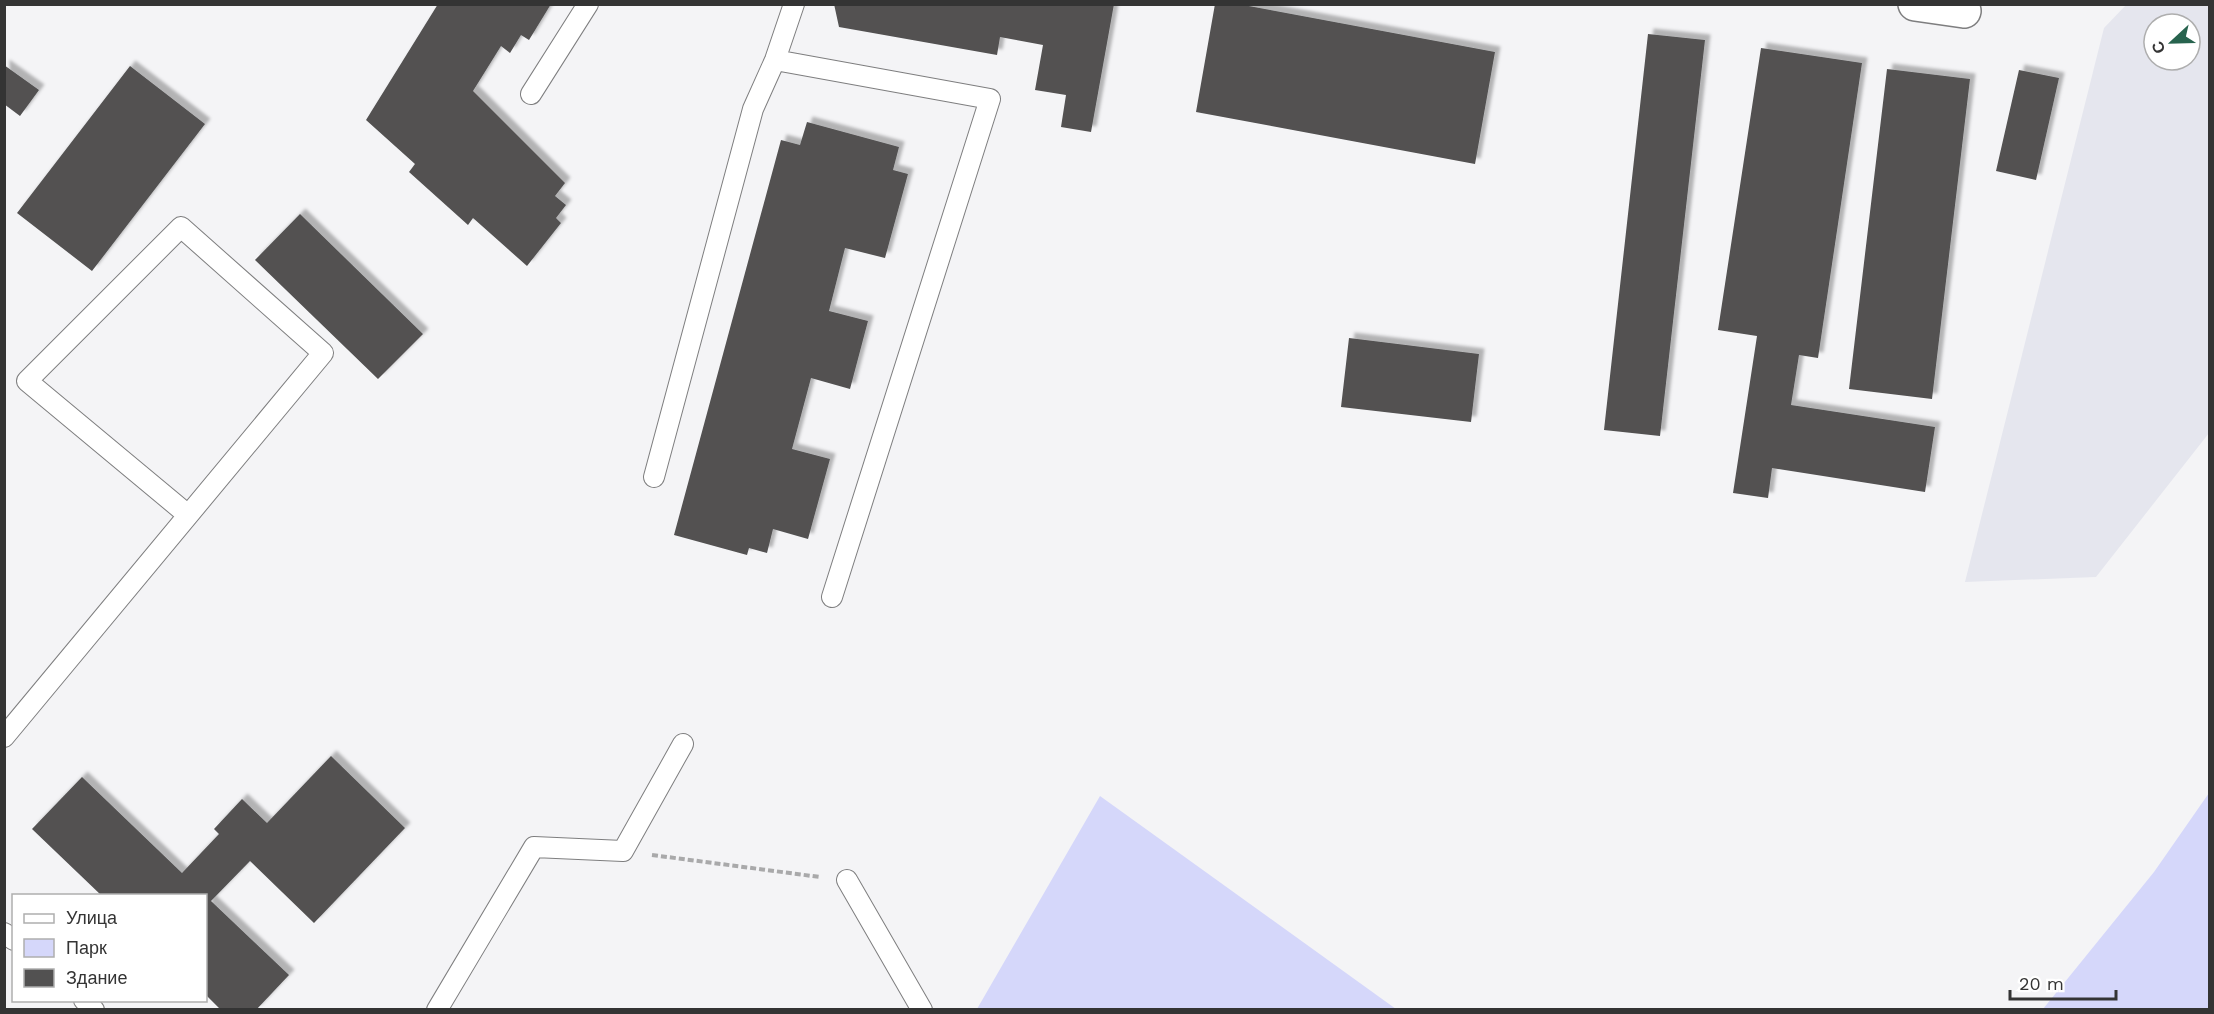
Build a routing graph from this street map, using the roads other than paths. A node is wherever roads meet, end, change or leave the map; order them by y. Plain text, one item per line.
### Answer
1 (588, 4) edge
2 (794, 4) edge
3 (1915, 4) edge
4 (1964, 11) dead end
5 (775, 60) junction
6 (531, 94) dead end
7 (654, 477) dead end
8 (188, 515) junction
9 (832, 597) dead end
10 (4, 736) edge
11 (683, 744) dead end
12 (847, 880) road end
13 (437, 1010) edge
14 (922, 1010) edge

1 - 6 lane
2 - 5 lane
3 - 4 street
5 - 7 lane
5 - 9 lane
8 - 8 lane
8 - 10 lane
11 - 13 lane
12 - 14 lane

